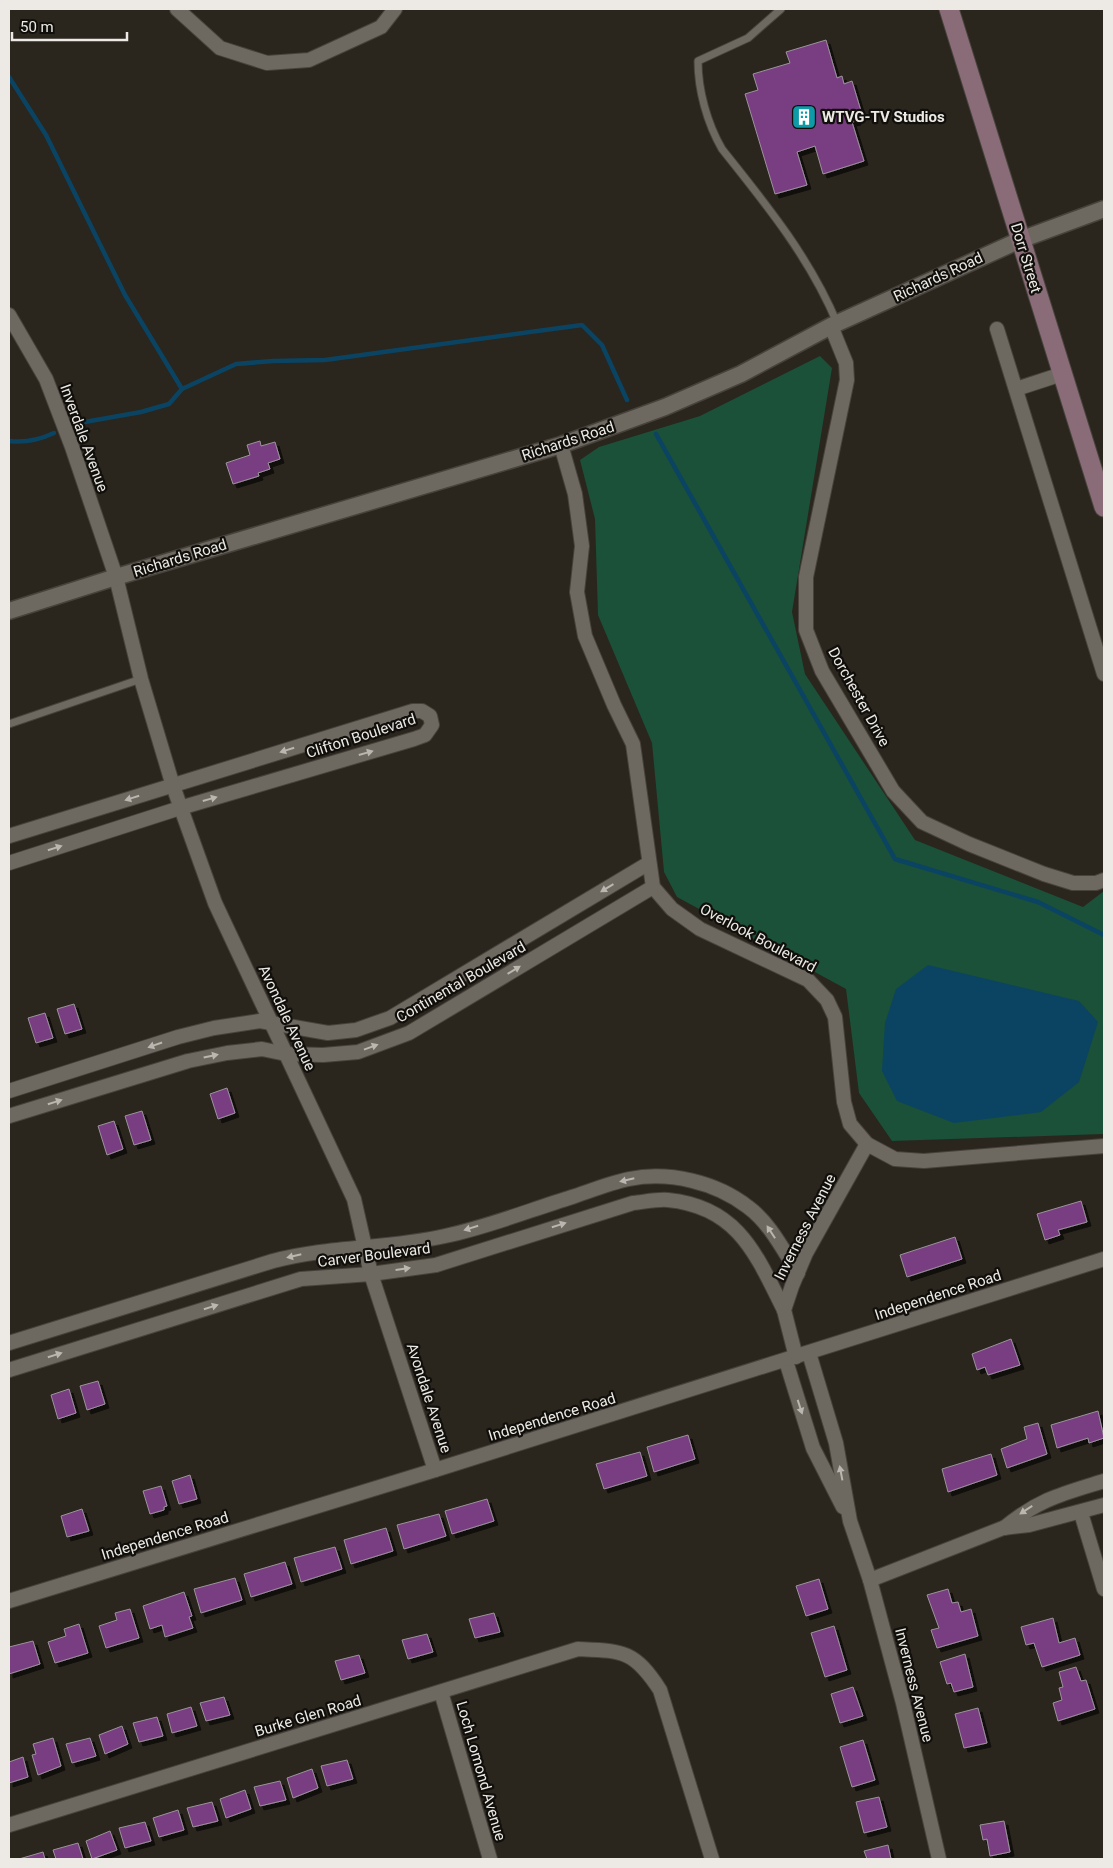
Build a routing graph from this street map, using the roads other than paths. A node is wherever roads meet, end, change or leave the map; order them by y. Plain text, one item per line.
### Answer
1 (177, 9) edge
2 (395, 9) edge
3 (781, 9) edge
4 (949, 9) edge
5 (1104, 210) edge
6 (1020, 240) junction
7 (9, 315) edge
8 (834, 325) junction
9 (997, 329) dead end
10 (1062, 374) junction
11 (1016, 389) junction
12 (561, 445) junction
13 (1104, 507) edge
14 (116, 577) junction
15 (9, 612) edge
16 (1104, 674) edge
17 (141, 679) junction
18 (9, 724) edge
19 (174, 786) junction
20 (180, 808) junction
21 (9, 836) edge
22 (9, 862) edge
23 (649, 862) junction
24 (1104, 880) edge
25 (653, 887) junction
26 (271, 1022) junction
27 (286, 1054) junction
28 (9, 1091) edge
29 (9, 1116) edge
30 (867, 1144) junction
31 (1104, 1146) edge
32 (365, 1248) junction
33 (1104, 1259) edge
34 (798, 1273) junction
35 (371, 1274) junction
36 (784, 1310) junction
37 (9, 1343) edge
38 (797, 1357) junction
39 (9, 1370) edge
40 (435, 1470) junction
41 (1104, 1481) edge
42 (1088, 1486) junction
43 (1056, 1496) junction
44 (1100, 1506) edge
45 (1081, 1512) junction
46 (1062, 1517) junction
47 (850, 1521) junction
48 (1004, 1528) junction
49 (870, 1580) junction
50 (1104, 1589) edge
51 (9, 1601) edge
52 (441, 1692) junction
53 (9, 1825) edge
54 (490, 1859) edge
55 (712, 1859) edge
56 (938, 1859) edge

1 - 2 street
3 - 8 lane
4 - 6 main road, Dorr Street
5 - 6 street, Richards Road
6 - 8 street, Richards Road
6 - 10 main road, Dorr Street
7 - 14 street, Inverdale Avenue
8 - 12 street, Richards Road
8 - 24 street, Dorchester Drive
9 - 11 street
10 - 11 street
10 - 13 main road, Dorr Street
11 - 16 street
12 - 14 street, Richards Road
12 - 23 street
14 - 15 street, Richards Road
14 - 17 street, Avondale Avenue
17 - 18 lane
17 - 19 street, Avondale Avenue
19 - 20 street, Avondale Avenue
20 -> 19 street, Clifton Boulevard
19 -> 21 street, Clifton Boulevard
22 -> 20 street, Clifton Boulevard
20 - 26 street, Avondale Avenue
23 - 25 street
23 -> 26 street, Continental Boulevard
27 -> 25 street, Continental Boulevard
25 - 30 street, Overlook Boulevard
26 - 27 street, Avondale Avenue
26 -> 28 street, Continental Boulevard
29 -> 27 street, Continental Boulevard
27 - 32 street, Avondale Avenue
30 - 31 street, Overlook Boulevard
30 - 34 street, Inverness Avenue
34 -> 32 street, Carver Boulevard
32 - 35 street, Avondale Avenue
32 -> 37 street, Carver Boulevard
33 - 38 street, Independence Road
34 - 36 street, Inverness Avenue
35 -> 36 street, Carver Boulevard
39 -> 35 street, Carver Boulevard
35 - 40 street, Avondale Avenue
36 - 38 street, Inverness Avenue
38 - 40 street, Independence Road
47 -> 38 street, Inverness Avenue
38 -> 47 street, Inverness Avenue
40 - 51 street, Independence Road
41 - 42 street
42 - 43 street
42 - 44 street
43 - 46 street
43 -> 48 street
44 - 45 street
45 - 46 street
45 - 50 street
46 - 48 street
47 - 49 street, Inverness Avenue
48 - 49 street
49 - 56 street, Inverness Avenue
52 - 53 street, Burke Glen Road
52 - 54 street, Loch Lomond Avenue
52 - 55 street, Burke Glen Road

